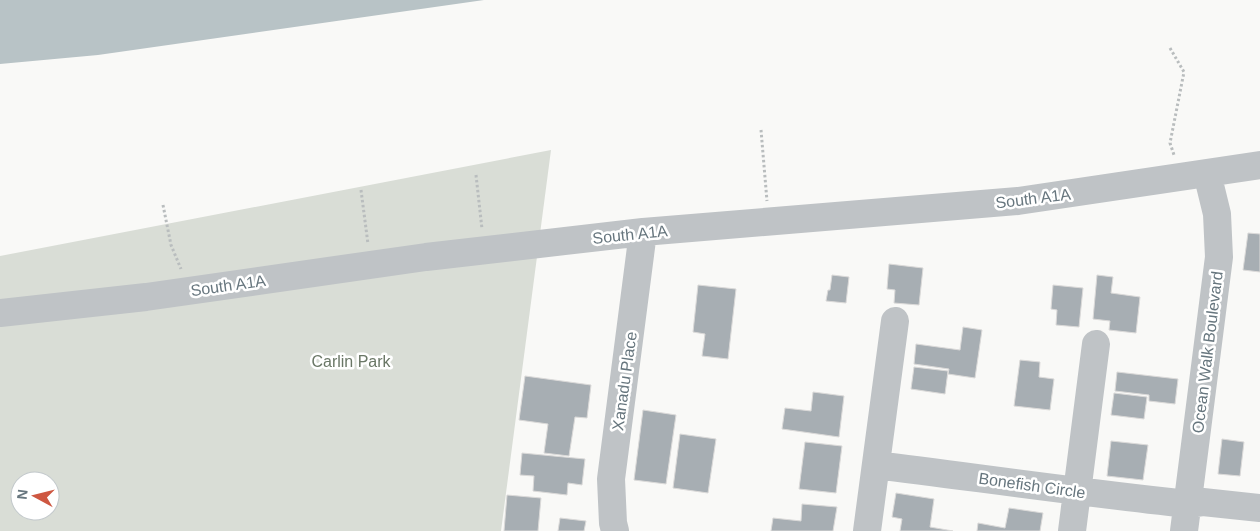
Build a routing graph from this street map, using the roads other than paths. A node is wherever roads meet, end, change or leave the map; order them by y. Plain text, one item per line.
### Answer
1 (1260, 165) edge
2 (1207, 173) junction
3 (642, 232) junction
4 (0, 313) edge
5 (895, 321) dead end
6 (1096, 344) dead end
7 (876, 465) junction
8 (1077, 492) junction
9 (1188, 504) junction
10 (1260, 508) edge
11 (616, 531) edge
12 (867, 531) edge
13 (1072, 531) edge
14 (1184, 531) edge

1 - 2 street, South A1A
2 - 3 street, South A1A
2 - 9 street, Ocean Walk Boulevard
3 - 4 street, South A1A
3 - 11 street, Xanadu Place
5 - 7 street
6 - 8 street
7 - 8 street, Bonefish Circle
7 - 12 street
8 - 9 street, Bonefish Circle
8 - 13 street
9 - 10 street, Bonefish Circle
9 - 14 street, Ocean Walk Boulevard

